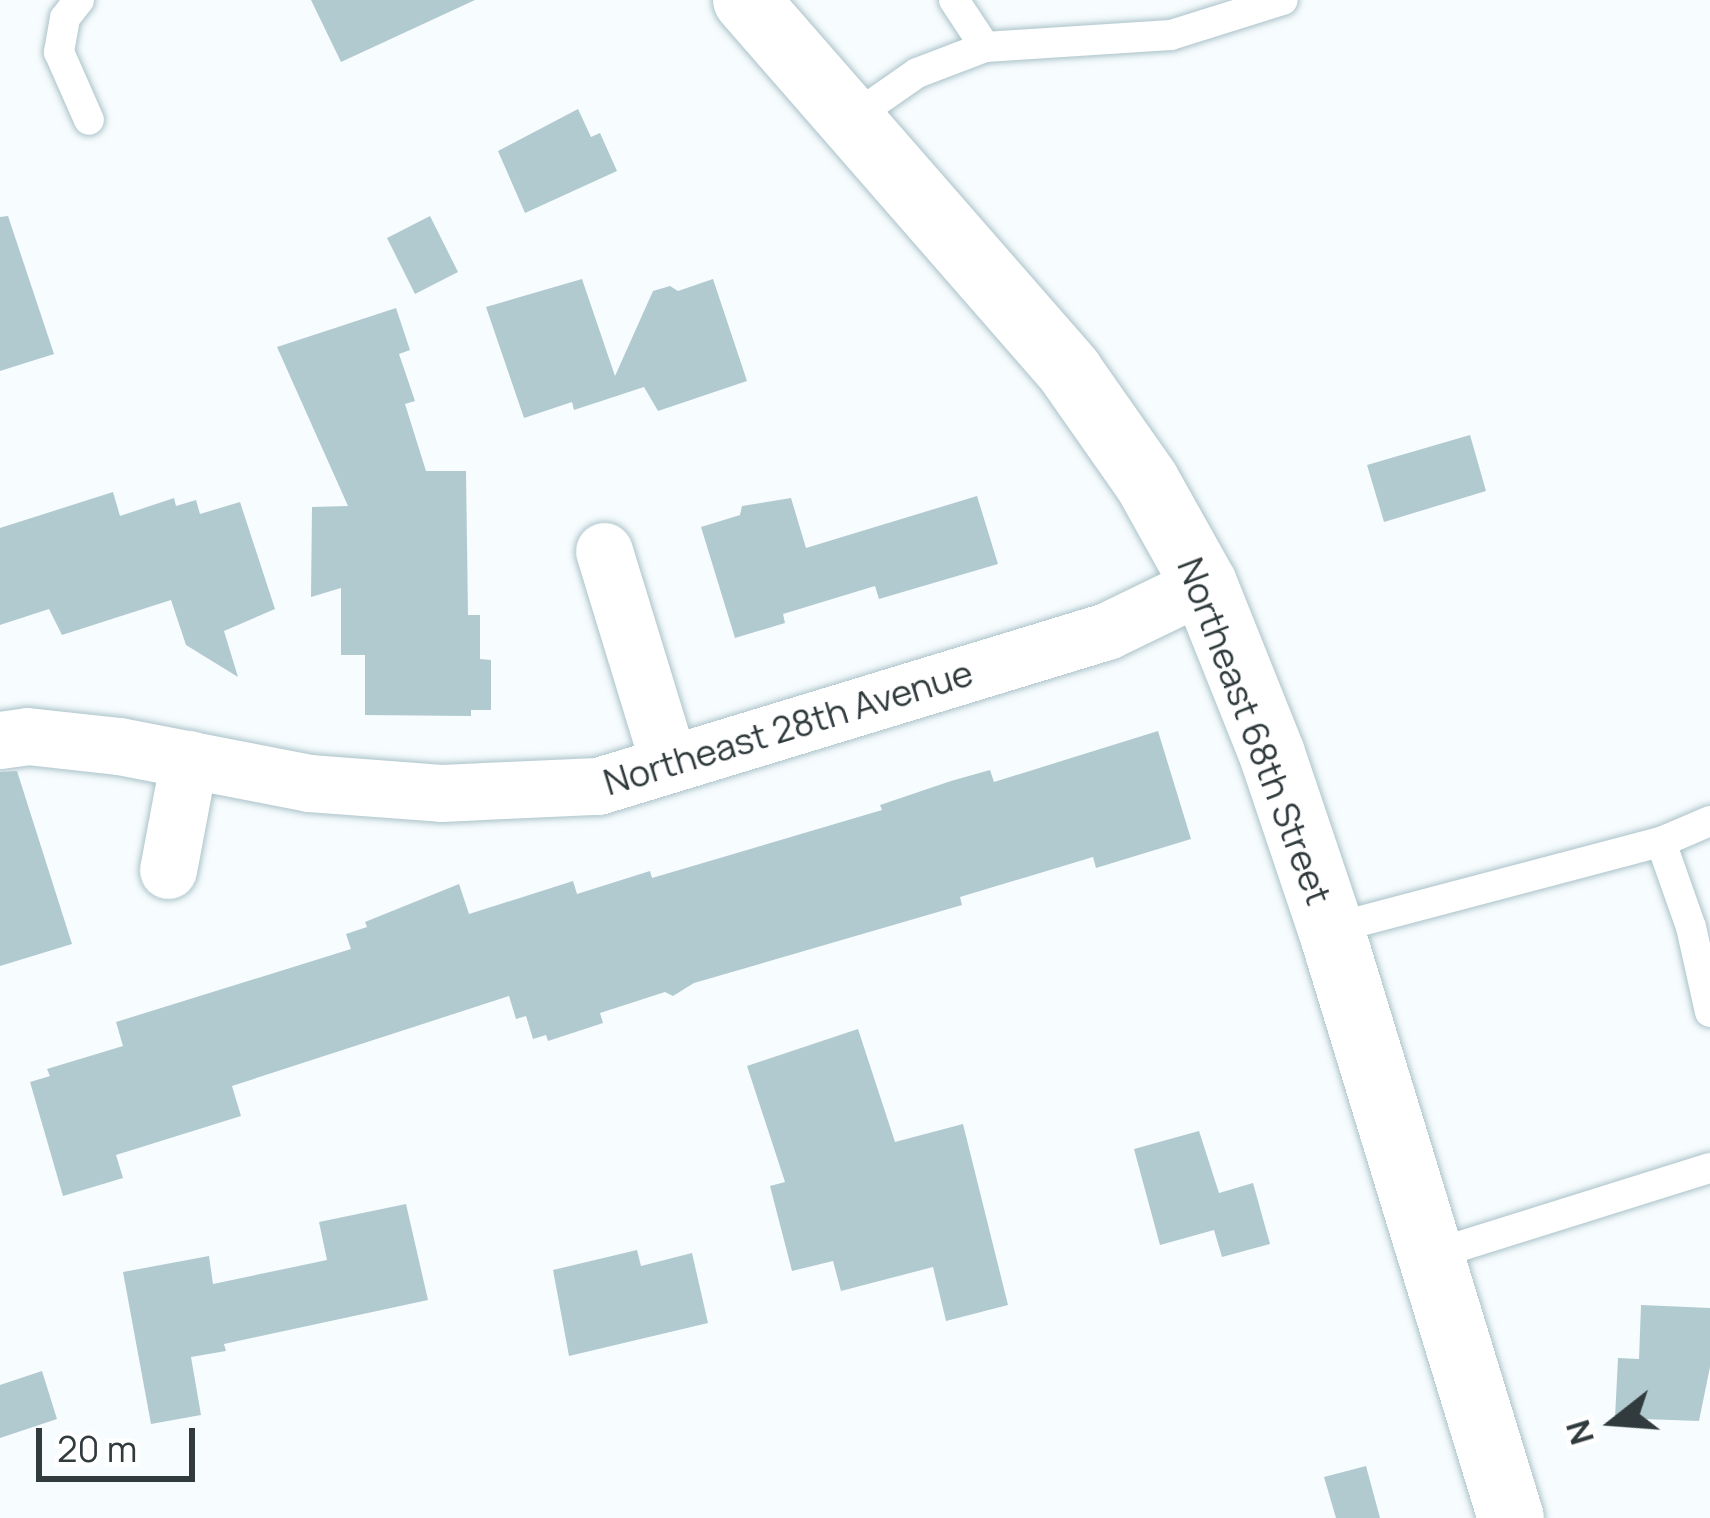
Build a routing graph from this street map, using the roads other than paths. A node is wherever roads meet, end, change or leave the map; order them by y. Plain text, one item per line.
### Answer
1 (80, 0) edge
2 (746, 0) edge
3 (955, 0) edge
4 (1283, 0) edge
5 (985, 47) junction
6 (851, 118) junction
7 (89, 120) dead end
8 (604, 550) dead end
9 (1204, 584) junction
10 (0, 740) edge
11 (189, 759) junction
12 (669, 763) junction
13 (1710, 821) edge
14 (1660, 842) junction
15 (168, 870) dead end
16 (1331, 929) junction
17 (1710, 1012) edge
18 (1710, 1168) edge
19 (1432, 1256) junction
20 (1511, 1518) edge

1 - 7 lane
2 - 6 street, Northeast 68th Street
3 - 5 lane
4 - 5 lane
5 - 6 lane
6 - 9 street, Northeast 68th Street
8 - 12 street
9 - 12 street, Northeast 28th Avenue
9 - 16 street, Northeast 68th Street
10 - 11 street, Northeast 28th Avenue
11 - 12 street, Northeast 28th Avenue
11 - 15 street
13 - 14 lane
14 - 16 lane
14 - 17 lane
16 - 19 street, Northeast 68th Street
18 - 19 lane
19 - 20 street, Northeast 68th Street

